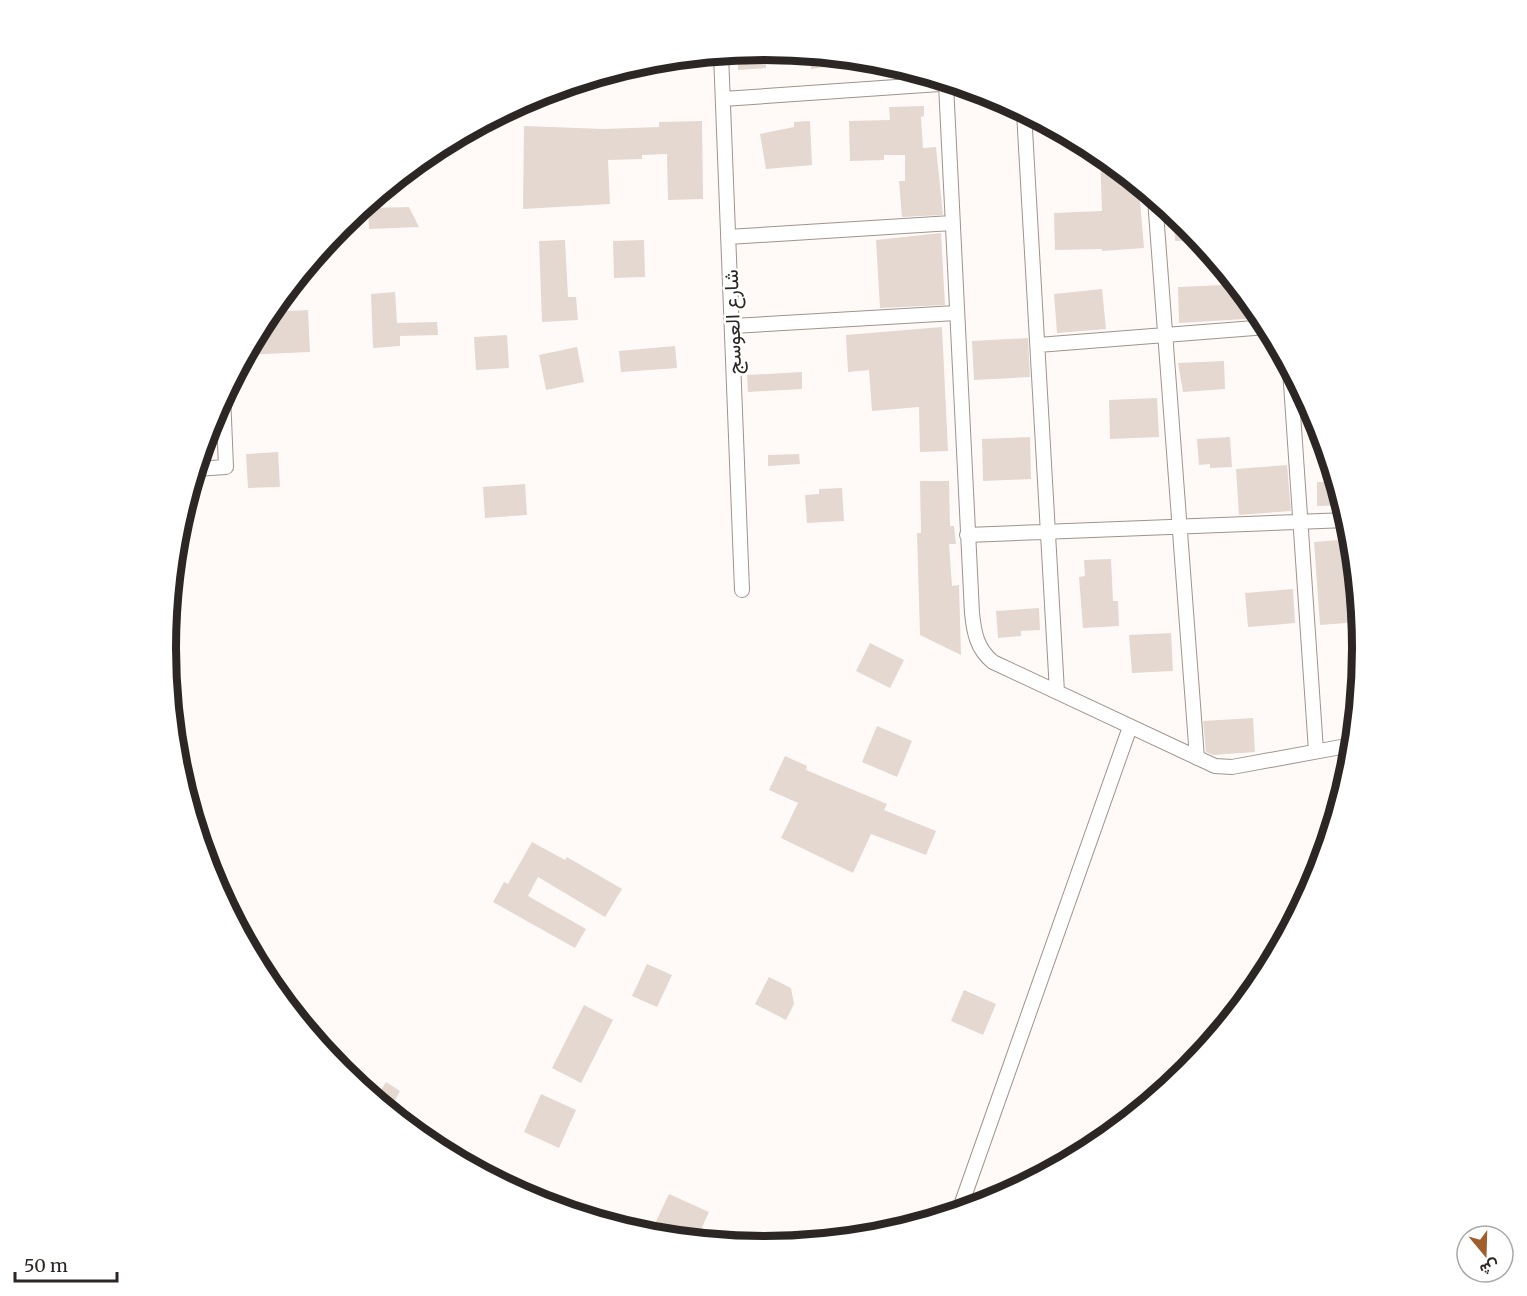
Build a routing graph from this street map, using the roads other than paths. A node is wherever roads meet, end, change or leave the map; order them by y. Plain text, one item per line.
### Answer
1 (721, 61) edge
2 (933, 85) edge
3 (950, 90) edge
4 (723, 99) junction
5 (1025, 121) edge
6 (1156, 210) edge
7 (952, 223) junction
8 (728, 237) junction
9 (956, 313) junction
10 (732, 326) junction
11 (1256, 328) edge
12 (1165, 336) junction
13 (1038, 345) junction
14 (1292, 389) edge
15 (224, 415) edge
16 (204, 468) edge
17 (1337, 520) edge
18 (1302, 522) junction
19 (1180, 526) junction
20 (1048, 532) junction
21 (967, 535) junction
22 (741, 590) dead end
23 (1058, 693) junction
24 (1130, 727) junction
25 (1343, 747) edge
26 (1316, 751) junction
27 (1197, 758) junction
28 (962, 1201) edge

1 - 4 street, شارع العوسج
2 - 4 street
3 - 7 street
4 - 8 street, شارع العوسج
5 - 13 street
6 - 12 street
7 - 8 street
7 - 9 street
8 - 10 street, شارع العوسج
9 - 10 street
9 - 21 street
10 - 22 street, شارع العوسج
11 - 12 street
12 - 13 street
12 - 19 street
13 - 20 street
14 - 18 street
15 - 16 street
17 - 18 street
18 - 19 street
18 - 26 street
19 - 20 street
19 - 27 street
20 - 21 street
20 - 23 street
21 - 23 street
23 - 24 street
24 - 27 street
24 - 28 street
25 - 26 street
26 - 27 street

